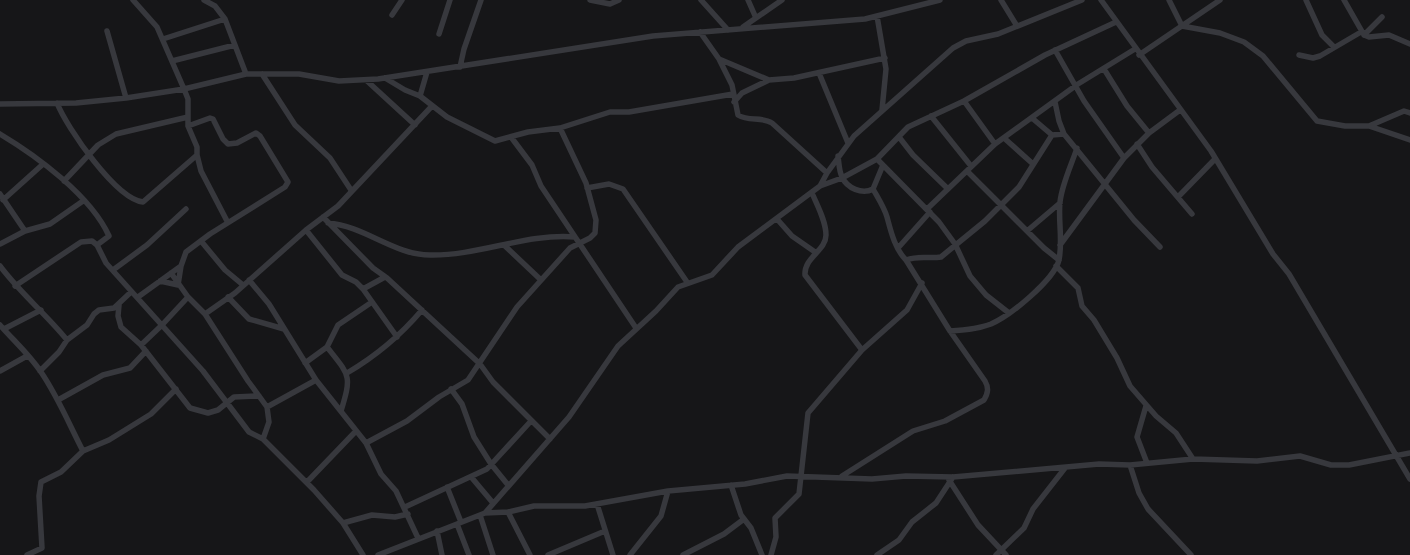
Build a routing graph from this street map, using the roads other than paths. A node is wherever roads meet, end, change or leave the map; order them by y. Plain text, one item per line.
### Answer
1 (133, 0) edge
2 (204, 0) edge
3 (402, 0) edge
4 (450, 0) edge
5 (481, 0) edge
6 (590, 0) edge
7 (619, 0) edge
8 (701, 0) edge
9 (748, 0) edge
10 (782, 0) edge
11 (940, 0) edge
12 (1001, 0) edge
13 (1082, 0) edge
14 (1101, 0) edge
15 (1169, 0) edge
16 (1220, 0) edge
17 (1306, 0) edge
18 (1344, 0) edge
19 (920, 2) edge
20 (392, 15) dead end
21 (877, 16) junction
22 (1382, 17) dead end
23 (756, 18) junction
24 (225, 19) junction
25 (1116, 22) junction
26 (1017, 26) junction
27 (1182, 26) junction
28 (741, 29) junction
29 (728, 30) junction
30 (107, 31) dead end
31 (700, 32) junction
32 (1362, 33) junction
33 (439, 34) dead end
34 (163, 39) junction
35 (1410, 44) edge
36 (235, 45) junction
37 (1334, 47) junction
38 (1135, 49) junction
39 (1055, 50) junction
40 (1140, 55) junction
41 (1299, 55) dead end
42 (885, 58) junction
43 (719, 59) junction
44 (172, 61) junction
45 (460, 67) junction
46 (1104, 69) junction
47 (427, 72) junction
48 (819, 73) junction
49 (246, 74) junction
50 (262, 74) junction
51 (385, 78) junction
52 (366, 80) junction
53 (769, 80) junction
54 (732, 85) junction
55 (1075, 87) junction
56 (184, 89) junction
57 (742, 93) junction
58 (733, 94) junction
59 (420, 96) junction
60 (126, 98) junction
61 (964, 100) junction
62 (734, 102) junction
63 (1055, 102) junction
64 (57, 103) junction
65 (0, 104) edge
66 (432, 106) junction
67 (882, 110) junction
68 (1180, 110) junction
69 (1410, 113) edge
70 (931, 116) junction
71 (188, 117) junction
72 (1032, 118) junction
73 (415, 125) junction
74 (188, 126) junction
75 (1369, 126) junction
76 (560, 128) junction
77 (1149, 133) junction
78 (0, 134) edge
79 (1064, 134) junction
80 (1052, 135) junction
81 (511, 136) junction
82 (899, 137) junction
83 (1004, 138) junction
84 (1410, 140) edge
85 (848, 144) junction
86 (995, 144) junction
87 (1137, 144) junction
88 (1077, 148) junction
89 (89, 154) junction
90 (196, 156) junction
91 (838, 156) junction
92 (1124, 158) junction
93 (877, 159) junction
94 (1216, 159) junction
95 (42, 164) junction
96 (1033, 164) junction
97 (883, 165) junction
98 (969, 168) junction
99 (826, 173) junction
100 (842, 178) junction
101 (64, 181) junction
102 (1104, 182) junction
103 (820, 186) junction
104 (587, 188) junction
105 (873, 189) junction
106 (948, 189) junction
107 (351, 190) junction
108 (812, 193) junction
109 (2, 197) edge
110 (1178, 197) junction
111 (83, 201) junction
112 (1060, 203) junction
113 (1002, 205) junction
114 (186, 209) dead end
115 (928, 210) junction
116 (1192, 214) dead end
117 (323, 217) junction
118 (777, 219) junction
119 (227, 222) junction
120 (328, 223) junction
121 (306, 230) junction
122 (25, 231) junction
123 (1027, 231) junction
124 (575, 237) junction
125 (200, 241) junction
126 (580, 243) junction
127 (0, 244) edge
128 (955, 244) junction
129 (97, 245) junction
130 (1060, 245) junction
131 (505, 246) junction
132 (1160, 247) dead end
133 (898, 248) junction
134 (815, 252) junction
135 (906, 260) junction
136 (1058, 263) junction
137 (0, 266) edge
138 (181, 266) junction
139 (112, 270) junction
140 (171, 273) junction
141 (385, 277) junction
142 (249, 280) junction
143 (541, 280) junction
144 (160, 281) junction
145 (687, 282) junction
146 (922, 283) junction
147 (178, 285) junction
148 (243, 285) junction
149 (15, 286) junction
150 (363, 289) junction
151 (132, 292) junction
152 (138, 297) junction
153 (188, 297) junction
154 (228, 298) junction
155 (372, 302) junction
156 (119, 305) junction
157 (41, 310) junction
158 (422, 310) junction
159 (205, 314) junction
160 (1009, 314) junction
161 (162, 326) junction
162 (2, 327) edge
163 (636, 328) junction
164 (284, 329) junction
165 (950, 331) junction
166 (397, 337) junction
167 (67, 340) junction
168 (141, 345) junction
169 (327, 347) junction
170 (862, 350) junction
171 (146, 351) junction
172 (27, 356) junction
173 (305, 363) junction
174 (480, 364) junction
175 (0, 371) edge
176 (40, 371) junction
177 (347, 373) junction
178 (316, 380) junction
179 (176, 389) junction
180 (451, 389) junction
181 (259, 396) junction
182 (58, 400) junction
183 (228, 402) junction
184 (1146, 406) junction
185 (267, 407) junction
186 (341, 411) junction
187 (531, 421) junction
188 (356, 431) junction
189 (550, 439) junction
190 (263, 440) junction
191 (366, 443) junction
192 (83, 451) junction
193 (1410, 453) edge
194 (1394, 455) junction
195 (1193, 459) junction
196 (1147, 463) junction
197 (491, 464) junction
198 (1130, 465) junction
199 (1065, 468) junction
200 (842, 476) junction
201 (472, 478) junction
202 (802, 478) junction
203 (951, 478) junction
204 (1410, 479) edge
205 (307, 482) junction
206 (508, 485) junction
207 (731, 485) junction
208 (447, 487) junction
209 (668, 492) junction
210 (493, 503) junction
211 (597, 504) junction
212 (405, 507) junction
213 (508, 512) junction
214 (408, 514) junction
215 (483, 514) junction
216 (744, 519) junction
217 (343, 523) junction
218 (459, 523) junction
219 (438, 531) junction
220 (605, 531) junction
221 (418, 538) junction
222 (1001, 550) junction
223 (27, 555) edge
224 (363, 555) edge
225 (378, 555) edge
226 (442, 555) edge
227 (469, 555) edge
228 (493, 555) edge
229 (530, 555) edge
230 (548, 555) edge
231 (612, 555) edge
232 (630, 555) edge
233 (684, 555) edge
234 (762, 555) edge
235 (771, 555) edge
236 (877, 555) edge
237 (996, 555) edge
238 (1006, 555) edge
239 (1191, 555) edge

1 - 34 street
2 - 24 street
3 - 20 street
4 - 33 street
5 - 45 street
6 - 7 street
8 - 29 street
9 - 23 street
10 - 23 street
11 - 19 street
12 - 26 street
13 - 26 street
14 - 25 street
15 - 27 street
16 - 27 street
17 - 37 street
18 - 32 street
19 - 21 street
21 - 28 street
21 - 42 street
22 - 32 street
23 - 28 street
24 - 34 street
24 - 36 street
25 - 38 street
25 - 39 street
26 - 67 street
27 - 40 street
27 - 75 street
28 - 29 street
29 - 31 street
30 - 60 street
31 - 43 street
31 - 45 street
32 - 35 street
32 - 37 street
34 - 44 street
36 - 44 street
36 - 49 street
37 - 41 street
38 - 40 street
38 - 46 street
39 - 55 street
39 - 61 street
40 - 68 street
42 - 48 street
42 - 67 street
43 - 53 street
43 - 54 street
44 - 56 street
45 - 47 street
46 - 55 street
46 - 77 street
47 - 51 street
47 - 59 street
48 - 53 street
48 - 85 street
49 - 50 street
49 - 56 street
50 - 52 street
50 - 107 street
51 - 52 street
51 - 59 street
52 - 73 street
53 - 57 street
54 - 57 street
54 - 58 street
55 - 63 street
55 - 92 street
56 - 60 street
56 - 71 street
57 - 62 street
58 - 62 street
58 - 76 street
59 - 66 street
60 - 64 street
61 - 70 street
61 - 86 street
62 - 99 street
63 - 72 street
63 - 79 street
64 - 65 street
64 - 89 street
66 - 73 street
66 - 81 street
67 - 85 street
68 - 77 street
68 - 94 street
69 - 75 street
70 - 82 street
70 - 98 street
71 - 74 street
71 - 89 street
72 - 80 street
72 - 83 street
73 - 107 street
74 - 90 street
74 - 119 street
75 - 84 street
76 - 81 street
76 - 104 street
77 - 87 street
78 - 95 street
79 - 80 street
79 - 88 street
80 - 96 street
81 - 124 street
82 - 93 street
82 - 106 street
83 - 86 street
83 - 96 street
85 - 91 street
86 - 98 street
87 - 92 street
87 - 110 street
88 - 102 street
88 - 112 street
89 - 90 street
89 - 101 street
90 - 119 street
91 - 99 street
91 - 100 street
92 - 102 street
93 - 97 street
93 - 100 street
94 - 110 street
94 - 194 street
95 - 101 street
95 - 109 street
96 - 113 street
97 - 105 street
97 - 115 street
98 - 106 street
98 - 113 street
99 - 103 street
100 - 103 street
100 - 105 street
101 - 111 street
102 - 130 street
102 - 132 street
103 - 108 street
104 - 126 street
104 - 145 street
105 - 133 street
106 - 115 street
107 - 117 street
108 - 118 street
108 - 134 street
109 - 122 street
110 - 116 street
111 - 122 street
111 - 129 street
112 - 123 street
112 - 130 street
113 - 123 street
113 - 128 street
114 - 139 street
115 - 128 street
115 - 133 street
117 - 120 street
117 - 121 street
118 - 134 street
118 - 145 street
119 - 125 street
120 - 131 street
120 - 141 street
121 - 142 street
121 - 150 street
122 - 127 street
123 - 136 street
124 - 126 street
124 - 131 street
125 - 138 street
125 - 148 street
126 - 143 street
126 - 163 street
128 - 135 street
128 - 160 street
129 - 139 street
129 - 149 street
130 - 136 street
131 - 143 street
133 - 135 street
134 - 170 street
135 - 146 street
136 - 160 street
136 - 184 street
137 - 149 street
138 - 140 street
138 - 147 street
139 - 151 street
140 - 144 street
140 - 147 street
141 - 150 street
141 - 158 street
142 - 148 street
142 - 164 street
143 - 174 street
144 - 147 street
144 - 152 street
145 - 163 street
146 - 165 street
146 - 170 street
147 - 153 street
148 - 154 street
149 - 157 street
150 - 155 street
151 - 152 street
151 - 156 street
152 - 161 street
153 - 159 street
153 - 161 street
154 - 159 street
154 - 164 street
155 - 166 street
155 - 169 street
156 - 167 street
156 - 168 street
157 - 162 street
157 - 167 street
158 - 166 street
158 - 174 street
159 - 181 street
160 - 165 street
161 - 168 street
161 - 183 street
162 - 172 street
163 - 189 street
164 - 173 street
165 - 200 street
166 - 177 street
167 - 176 street
168 - 171 street
169 - 173 street
169 - 177 street
170 - 202 street
171 - 179 street
171 - 182 street
172 - 175 street
172 - 176 street
173 - 178 street
174 - 180 street
174 - 187 street
176 - 182 street
177 - 186 street
178 - 185 street
178 - 186 street
179 - 183 street
179 - 192 street
180 - 191 street
180 - 197 street
181 - 183 street
181 - 185 street
182 - 192 street
183 - 190 street
184 - 195 street
184 - 196 street
185 - 190 street
186 - 188 street
187 - 189 street
187 - 197 street
188 - 191 street
188 - 205 street
189 - 206 street
190 - 205 street
191 - 212 street
192 - 223 street
193 - 194 street
194 - 195 street
194 - 204 street
195 - 196 street
196 - 198 street
197 - 201 street
197 - 206 street
198 - 199 street
198 - 239 street
199 - 203 street
199 - 222 street
200 - 202 street
200 - 203 street
201 - 208 street
201 - 210 street
202 - 207 street
202 - 235 street
203 - 222 street
203 - 236 street
205 - 217 street
206 - 210 street
207 - 209 street
207 - 216 street
208 - 212 street
208 - 218 street
209 - 211 street
209 - 232 street
210 - 215 street
211 - 213 street
211 - 220 street
212 - 214 street
213 - 215 street
213 - 229 street
214 - 217 street
214 - 221 street
215 - 218 street
215 - 228 street
216 - 233 street
216 - 234 street
217 - 224 street
218 - 219 street
218 - 227 street
219 - 221 street
219 - 226 street
220 - 230 street
220 - 231 street
221 - 225 street
222 - 237 street
222 - 238 street

